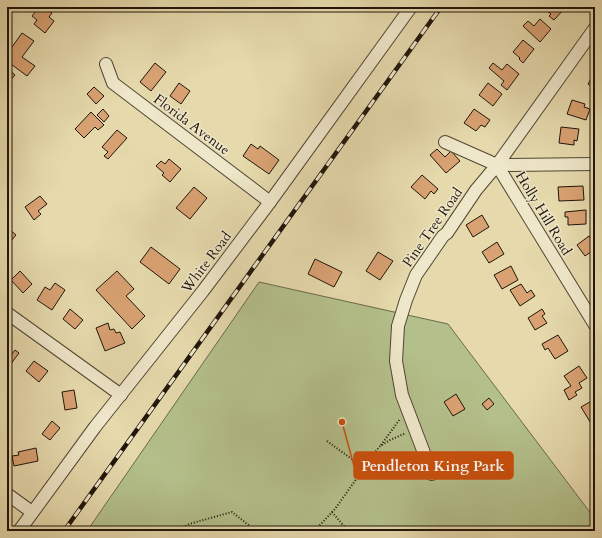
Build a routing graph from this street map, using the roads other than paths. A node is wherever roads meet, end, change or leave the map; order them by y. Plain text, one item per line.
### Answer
1 (411, 7) edge
2 (595, 28) edge
3 (106, 64) dead end
4 (445, 142) dead end
5 (496, 164) junction
6 (595, 164) edge
7 (270, 202) junction
8 (7, 313) edge
9 (595, 325) edge
10 (121, 395) junction
11 (432, 474) dead end
12 (7, 494) edge
13 (32, 512) junction
14 (19, 531) edge

1 - 7 street, White Road
2 - 5 street, Pine Tree Road
3 - 7 street, Florida Avenue
4 - 5 street, Holly Hill Road
5 - 6 street
5 - 9 street, Holly Hill Road
5 - 11 street, Pine Tree Road
7 - 10 street, White Road
8 - 10 street
10 - 13 street, White Road
12 - 13 street
13 - 14 street, White Road

